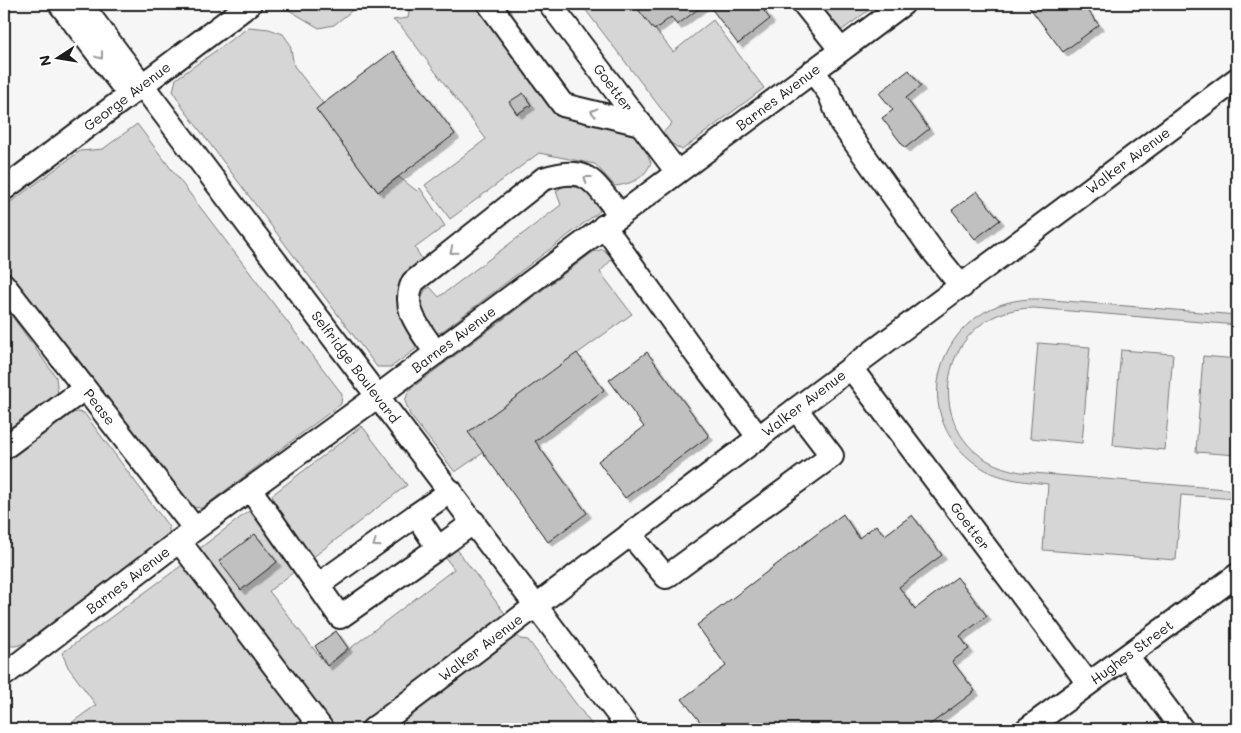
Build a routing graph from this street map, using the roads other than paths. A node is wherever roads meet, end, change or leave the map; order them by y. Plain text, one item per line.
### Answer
1 (60, 4) edge
2 (81, 4) edge
3 (250, 4) edge
4 (489, 4) edge
5 (550, 4) edge
6 (804, 4) edge
7 (904, 4) edge
8 (841, 50) junction
9 (813, 71) junction
10 (1237, 79) edge
11 (136, 90) junction
12 (641, 124) junction
13 (677, 172) junction
14 (4, 189) edge
15 (612, 220) junction
16 (4, 285) edge
17 (962, 287) junction
18 (436, 353) junction
19 (851, 368) junction
20 (84, 389) junction
21 (378, 396) junction
22 (796, 409) junction
23 (759, 438) junction
24 (4, 448) edge
25 (250, 489) junction
26 (451, 491) junction
27 (416, 515) junction
28 (474, 522) junction
29 (630, 534) junction
30 (187, 535) junction
31 (438, 548) junction
32 (1237, 574) edge
33 (318, 585) junction
34 (536, 606) junction
35 (1128, 657) junction
36 (6, 668) edge
37 (1088, 683) junction
38 (322, 729) edge
39 (373, 729) edge
40 (629, 729) edge
41 (1026, 729) edge
42 (1182, 729) edge

1 -> 11 street
2 - 11 street, Selfridge Boulevard
3 - 11 street, George Avenue
12 -> 4 street
5 - 12 street, Goetter
6 - 8 street
7 - 8 street, Barnes Avenue
8 - 9 street, Barnes Avenue
9 - 13 street, Barnes Avenue
9 - 17 street
10 - 17 street, Walker Avenue
11 - 14 street, George Avenue
11 - 21 street, Selfridge Boulevard
12 - 13 street, Goetter
13 - 15 street, Barnes Avenue
15 - 18 street, Barnes Avenue
15 -> 18 street
15 - 23 street
16 - 20 street, Pease
17 - 19 street, Walker Avenue
18 - 21 street, Barnes Avenue
19 - 22 street, Walker Avenue
19 - 37 street, Goetter
20 - 24 street
20 - 30 street, Pease
21 - 25 street, Barnes Avenue
21 - 26 street, Selfridge Boulevard
22 - 23 street, Walker Avenue
22 - 29 street
23 - 29 street, Walker Avenue
25 - 30 street, Barnes Avenue
25 - 33 street
26 - 27 street
26 - 28 street, Selfridge Boulevard
27 - 31 street
27 -> 33 street
28 - 31 street
28 - 34 street, Selfridge Boulevard
29 - 34 street, Walker Avenue
30 - 36 street, Barnes Avenue
30 - 38 street, Pease
31 - 33 street
32 - 35 street, Hughes Street
34 - 39 street, Walker Avenue
34 - 40 street, Selfridge Boulevard
35 - 37 street, Hughes Street
35 - 42 street
37 - 41 street, Hughes Street

